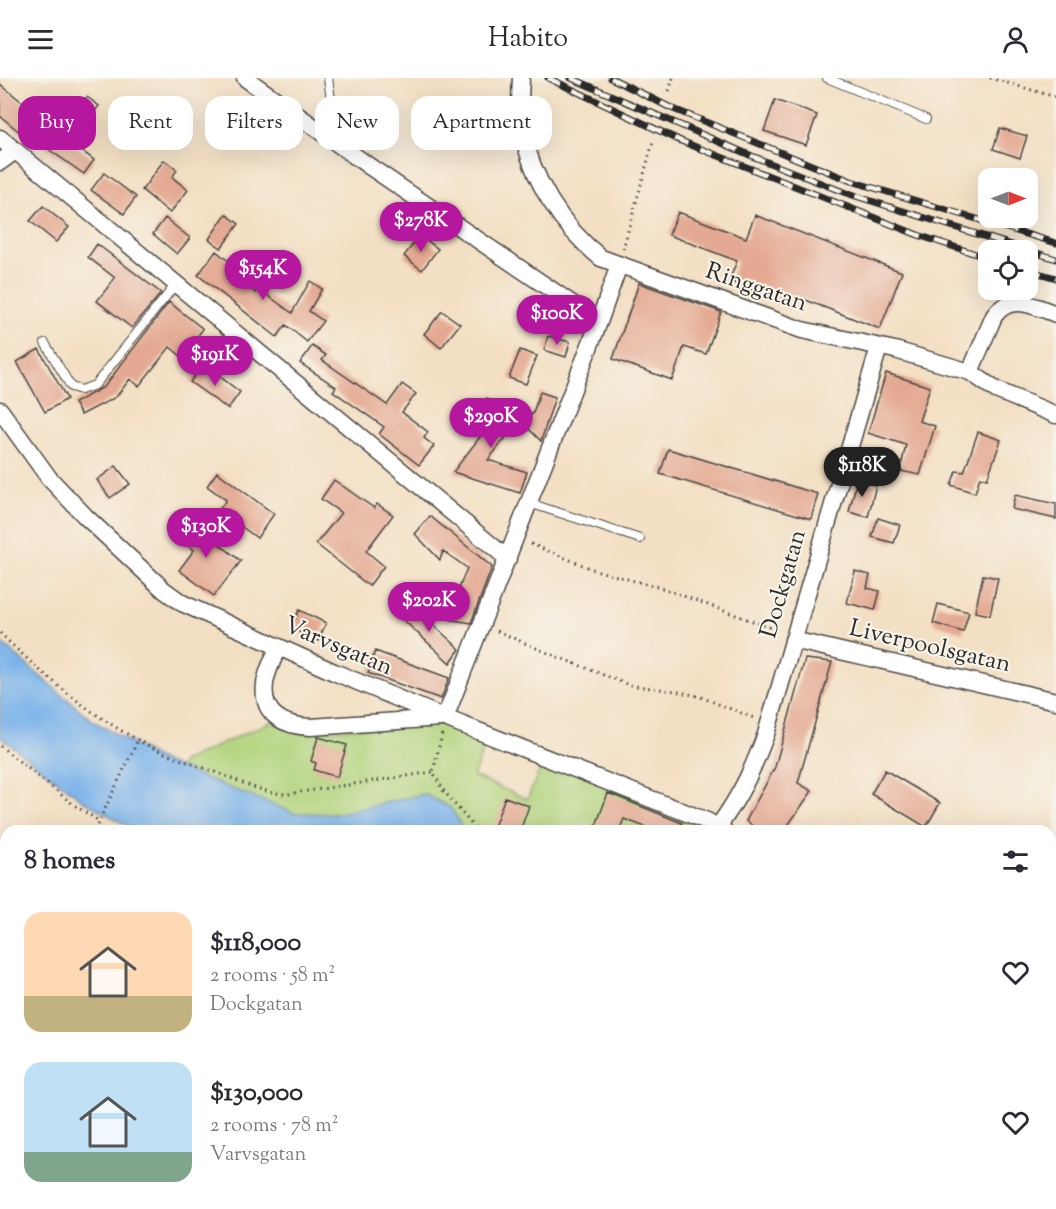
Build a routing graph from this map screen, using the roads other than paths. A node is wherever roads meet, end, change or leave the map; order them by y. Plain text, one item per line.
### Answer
1 (244, 78) edge
2 (328, 78) edge
3 (521, 78) edge
4 (827, 78) edge
5 (846, 82) edge
6 (330, 96) edge
7 (926, 119) dead end
8 (315, 128) edge
9 (0, 138) edge
10 (15, 150) junction
11 (346, 150) edge
12 (0, 162) edge
13 (619, 265) junction
14 (176, 284) junction
15 (1056, 314) edge
16 (599, 322) junction
17 (45, 343) dead end
18 (879, 347) junction
19 (970, 372) junction
20 (0, 410) edge
21 (1056, 416) edge
22 (529, 503) junction
23 (640, 540) dead end
24 (508, 559) junction
25 (792, 640) junction
26 (278, 648) junction
27 (1056, 701) edge
28 (445, 718) junction
29 (711, 825) edge
30 (714, 825) edge

1 - 8 street
2 - 6 lane
3 - 13 street, Ringgatan
4 - 5 lane
5 - 7 lane
9 - 10 street
10 - 12 street
10 - 14 street
11 - 16 street
13 - 16 street
13 - 18 street, Ringgatan
14 - 17 lane
14 - 24 street
15 - 19 street
16 - 22 street
18 - 19 street, Ringgatan
18 - 25 street, Dockgatan
19 - 21 street, Ringgatan
20 - 26 street, Varvsgatan
22 - 23 lane
22 - 24 street
24 - 28 street
25 - 27 street, Liverpoolsgatan
25 - 30 street, Dockgatan
26 - 28 street, Varvsgatan
26 - 28 street
28 - 29 street, Varvsgatan

